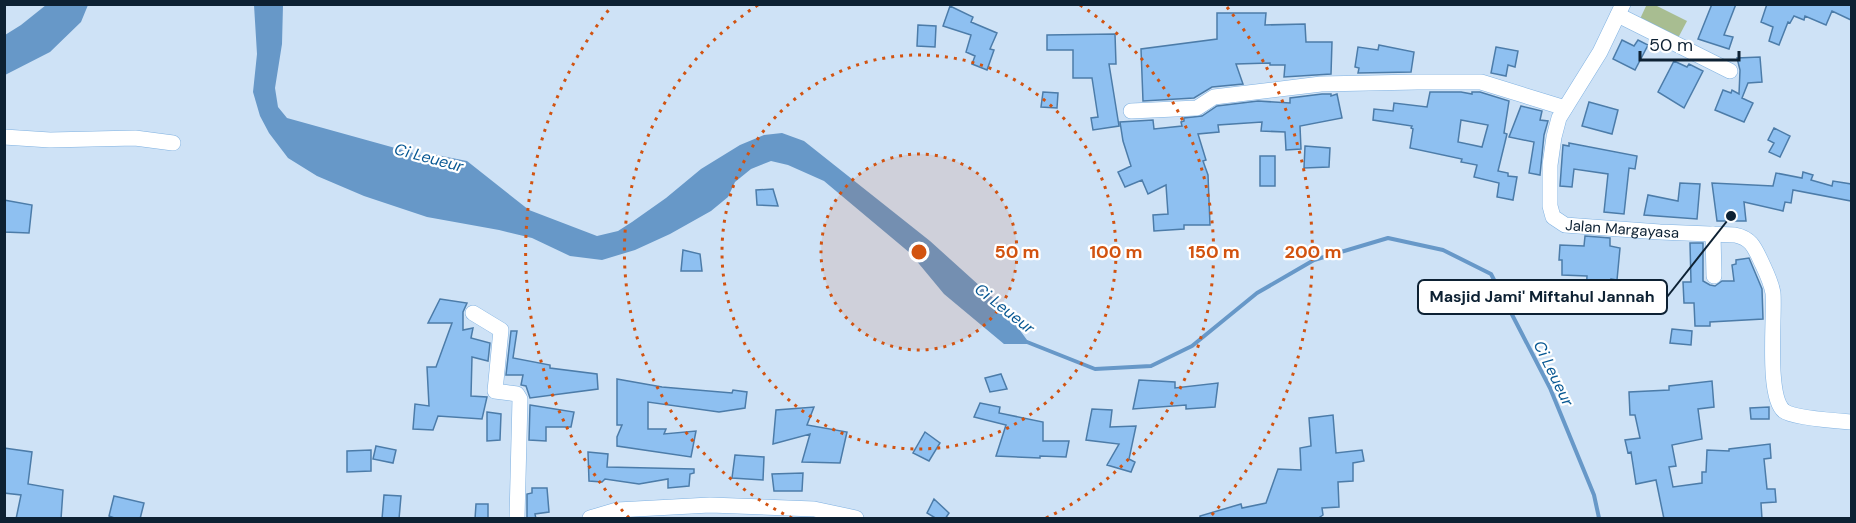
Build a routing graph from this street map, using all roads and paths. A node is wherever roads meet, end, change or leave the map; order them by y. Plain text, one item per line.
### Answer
1 (1621, 10) edge
2 (1730, 71) dead end
3 (1565, 108) junction
4 (1131, 111) dead end
5 (4, 137) edge
6 (173, 143) dead end
7 (1713, 234) junction
8 (1714, 276) dead end
9 (473, 313) dead end
10 (1851, 423) edge
11 (517, 519) edge
12 (590, 519) edge
13 (856, 519) edge

1 - 2 street
1 - 3 street, Jalan Margayasa
3 - 4 street
3 - 7 street, Jalan Margayasa
5 - 6 street
7 - 8 street
7 - 10 street, Jalan Margayasa
9 - 11 street
12 - 13 street

